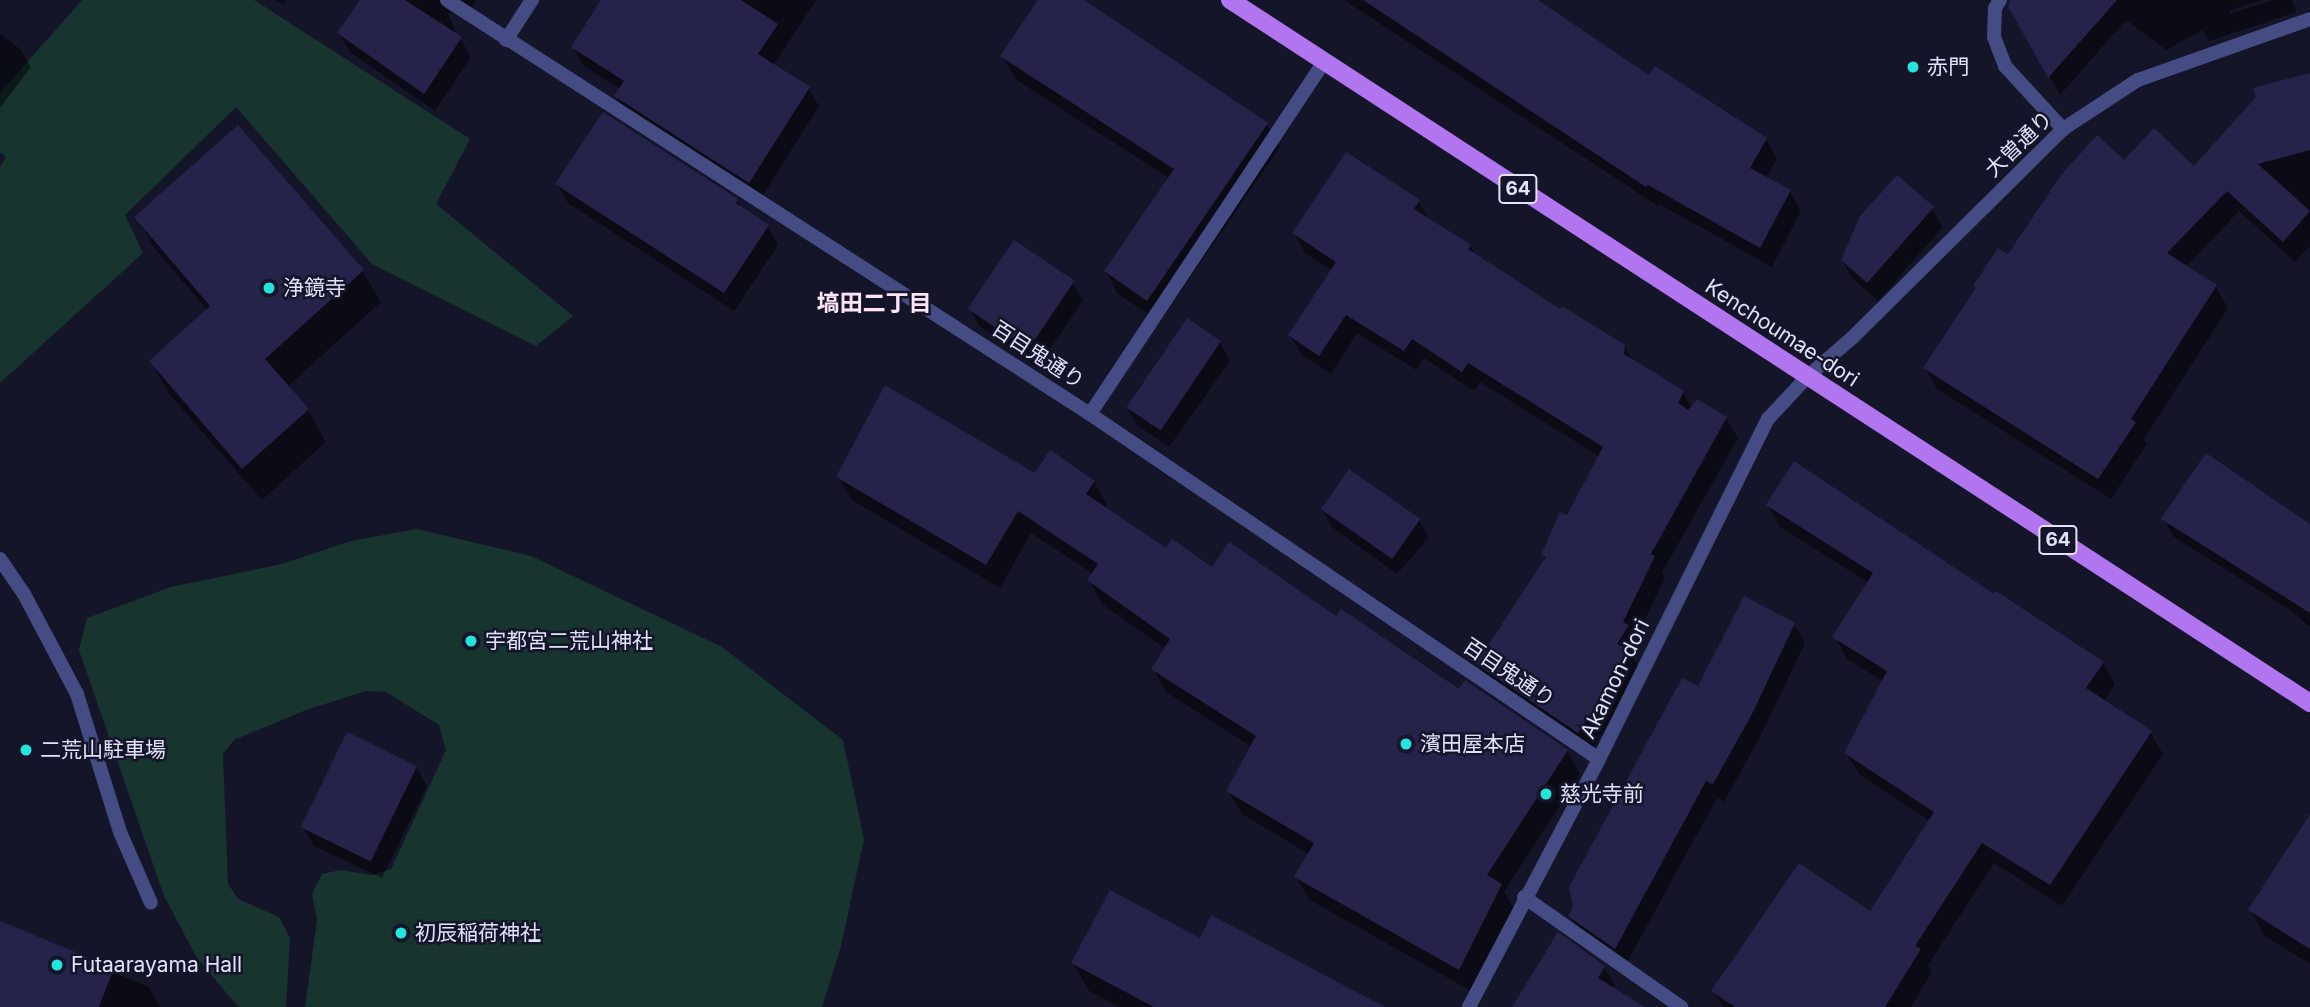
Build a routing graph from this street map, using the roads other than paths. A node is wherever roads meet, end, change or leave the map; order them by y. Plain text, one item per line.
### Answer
1 (447, 0) edge
2 (532, 0) edge
3 (1230, 0) edge
4 (2000, 0) edge
5 (2310, 19) edge
6 (506, 40) junction
7 (1324, 62) junction
8 (2063, 129) junction
9 (1807, 377) junction
10 (1090, 414) junction
11 (0, 559) edge
12 (2310, 703) edge
13 (1599, 760) junction
14 (1524, 897) junction
15 (150, 903) dead end
16 (1469, 1007) edge
17 (1681, 1007) edge

1 - 6 street, 百目鬼通り
2 - 6 street
3 - 7 main road, Kenchoumae-dori / 64
4 - 8 street
5 - 8 street, 大曽通り
6 - 10 street, 百目鬼通り
7 - 9 main road, Kenchoumae-dori / 64
7 - 10 street
8 - 9 street, 大曽通り
9 - 12 main road, Kenchoumae-dori / 64
9 - 13 street, Akamon-dori
10 - 13 street, 百目鬼通り
11 - 15 street
13 - 14 street, Akamon-dori
14 - 16 street, Akamon-dori
14 - 17 street

